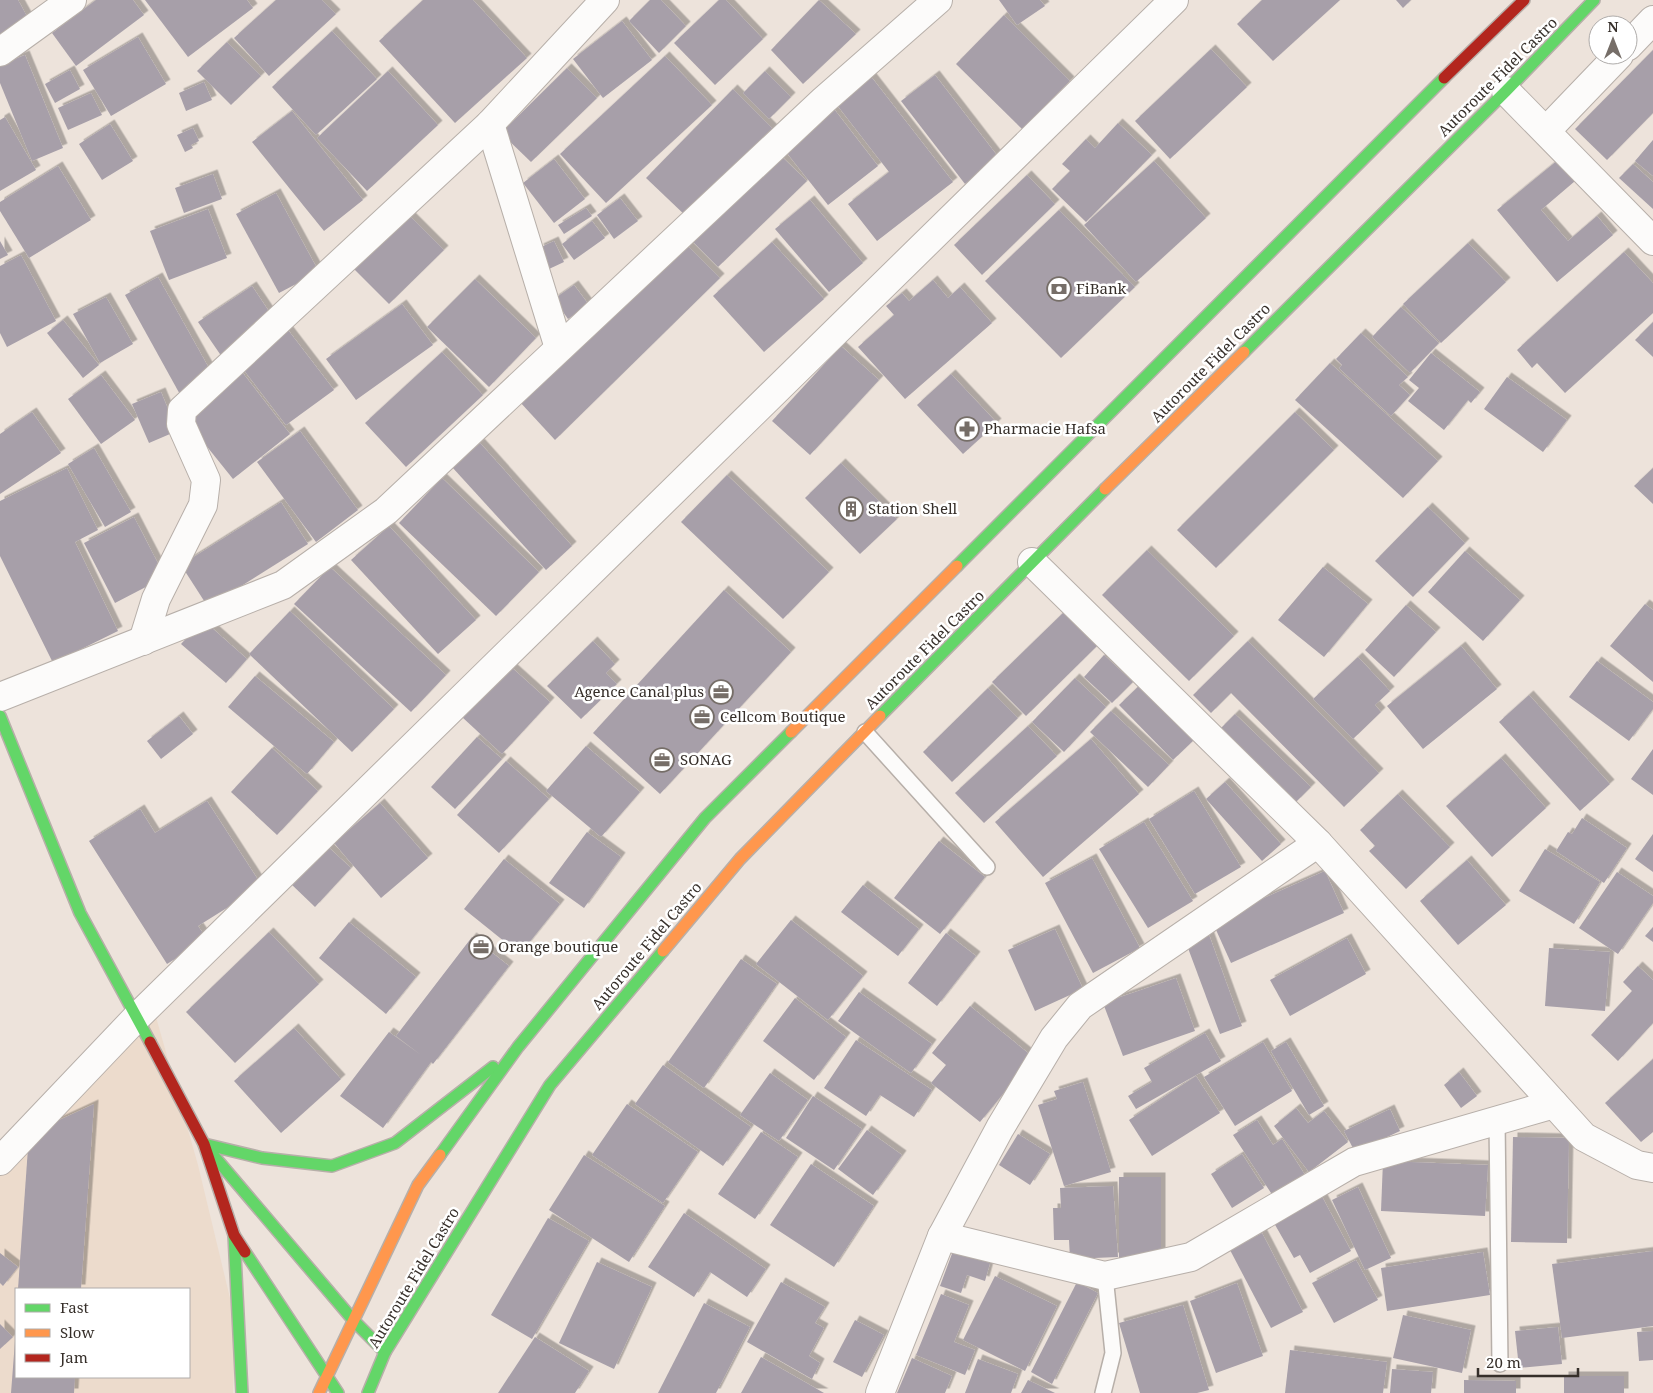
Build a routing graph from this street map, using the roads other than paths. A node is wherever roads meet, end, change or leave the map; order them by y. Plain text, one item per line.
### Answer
1 (72, 0) edge
2 (605, 0) edge
3 (938, 0) edge
4 (1174, 0) edge
5 (1524, 0) edge
6 (1594, 0) edge
7 (1653, 20) edge
8 (1638, 36) edge
9 (0, 52) edge
10 (1610, 65) edge
11 (1506, 92) junction
12 (490, 124) junction
13 (1546, 132) junction
14 (1653, 241) edge
15 (559, 348) junction
16 (1032, 562) junction
17 (143, 640) junction
18 (0, 697) edge
19 (0, 716) edge
20 (864, 732) junction
21 (1318, 843) junction
22 (987, 867) dead end
23 (137, 1017) junction
24 (518, 1047) junction
25 (1554, 1104) junction
26 (1496, 1120) junction
27 (204, 1144) junction
28 (0, 1161) edge
29 (1653, 1168) edge
30 (234, 1235) junction
31 (942, 1236) junction
32 (1105, 1276) junction
33 (354, 1321) junction
34 (385, 1352) junction
35 (1500, 1364) dead end
36 (326, 1376) junction
37 (242, 1393) edge
38 (319, 1393) edge
39 (338, 1393) edge
40 (368, 1393) edge
41 (880, 1393) edge
42 (1103, 1393) edge

1 - 9 street
2 - 12 street
3 - 15 street
4 - 23 street
5 - 24 main road, Autoroute Fidel Castro
6 - 11 main road, Autoroute Fidel Castro
7 - 8 street
10 - 13 street
11 - 13 street
11 - 16 main road, Autoroute Fidel Castro
12 - 15 street
12 - 17 street
13 - 14 street
15 - 17 street
16 - 20 main road, Autoroute Fidel Castro
16 - 21 street
17 - 18 street
19 - 23 main road
20 - 22 lane
20 - 34 main road, Autoroute Fidel Castro
21 - 25 street
21 - 31 street
23 - 27 main road
23 - 28 street
24 - 27 main road
24 - 33 main road, Autoroute Fidel Castro
25 - 26 street
25 - 29 street
26 - 32 street
26 - 35 lane
27 - 30 main road
27 - 33 main road
30 - 36 main road
30 - 37 main road
31 - 32 street
31 - 41 street
32 - 42 lane
33 - 34 main road
33 - 36 main road, Autoroute Fidel Castro
34 - 40 main road, Autoroute Fidel Castro
36 - 38 main road, Autoroute Fidel Castro
36 - 39 main road

